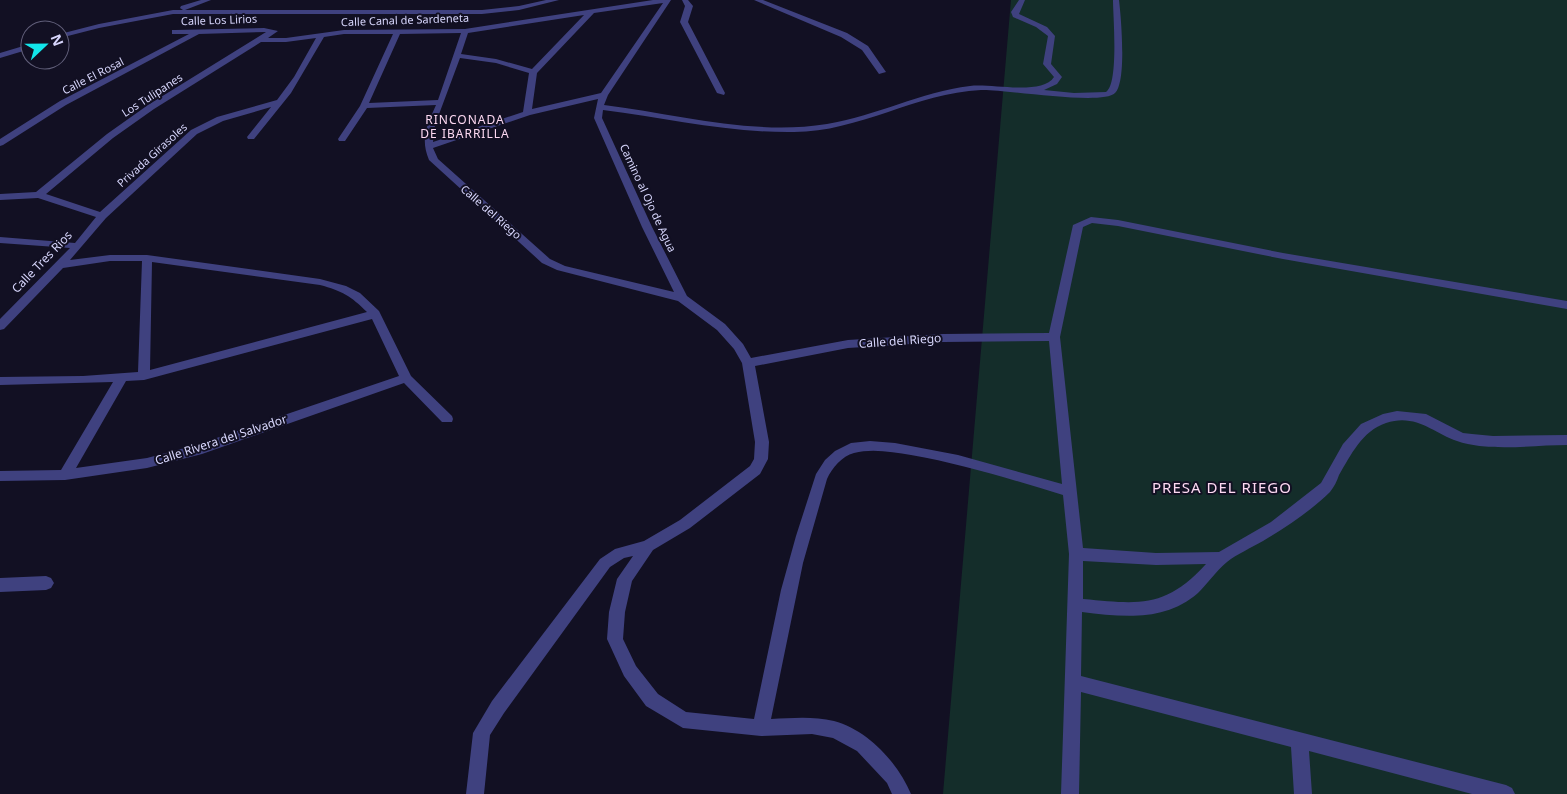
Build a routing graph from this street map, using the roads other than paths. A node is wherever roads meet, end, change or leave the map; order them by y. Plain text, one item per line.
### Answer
1 (208, 0) edge
2 (556, 0) edge
3 (667, 0) edge
4 (684, 0) edge
5 (758, 0) edge
6 (1022, 0) edge
7 (1116, 0) edge
8 (173, 12) junction
9 (591, 12) junction
10 (465, 31) junction
11 (175, 32) dead end
12 (198, 32) junction
13 (70, 33) edge
14 (397, 33) junction
15 (321, 35) junction
16 (262, 40) junction
17 (20, 49) edge
18 (0, 56) edge
19 (458, 56) junction
20 (533, 72) junction
21 (882, 72) dead end
22 (1031, 91) junction
23 (721, 93) dead end
24 (604, 95) junction
25 (280, 102) junction
26 (441, 102) junction
27 (364, 106) junction
28 (599, 107) junction
29 (527, 113) junction
30 (251, 136) dead end
31 (342, 139) dead end
32 (0, 143) edge
33 (428, 146) junction
34 (39, 195) junction
35 (0, 197) edge
36 (102, 216) junction
37 (0, 240) edge
38 (78, 246) junction
39 (148, 258) junction
40 (59, 266) junction
41 (682, 298) junction
42 (1567, 305) edge
43 (5, 314) edge
44 (376, 314) junction
45 (0, 326) edge
46 (1054, 337) junction
47 (748, 363) junction
48 (144, 376) junction
49 (122, 378) junction
50 (406, 378) junction
51 (0, 381) edge
52 (447, 419) dead end
53 (1567, 440) edge
54 (66, 475) junction
55 (0, 476) edge
56 (1069, 491) junction
57 (648, 546) junction
58 (1076, 554) junction
59 (1221, 558) junction
60 (46, 583) dead end
61 (0, 585) edge
62 (1076, 605) junction
63 (1074, 682) junction
64 (761, 728) junction
65 (1299, 740) junction
66 (475, 794) edge
67 (902, 794) edge
68 (1070, 794) edge
69 (1303, 794) edge
70 (1506, 794) edge

1 - 8 street
2 - 8 street
3 - 9 street, Calle Canal de Sardeneta
3 - 24 street
4 - 23 street
5 - 21 street
6 - 22 street
7 - 22 street
8 - 13 street
9 - 10 street, Calle Canal de Sardeneta
9 - 20 street
10 - 14 street, Calle Canal de Sardeneta
10 - 19 street
11 - 12 street, Calle Los Lirios
12 - 16 street, Calle Los Lirios
12 - 32 street, Calle El Rosal
14 - 15 street, Calle Canal de Sardeneta
14 - 27 street
15 - 16 street, Calle Canal de Sardeneta
15 - 25 street
16 - 34 street, Los Tulipanes
17 - 18 street
19 - 20 street
19 - 26 street
20 - 29 street
22 - 28 street
24 - 28 street
24 - 29 street
25 - 30 street
25 - 36 street, Privada Girasoles
26 - 27 street
26 - 33 street
27 - 31 street
28 - 41 street, Camino al Ojo de Agua
29 - 33 street
33 - 41 street, Calle del Riego
34 - 35 street
34 - 36 street
36 - 38 street, Calle Tres Rios
37 - 38 street
38 - 40 street, Calle Tres Rios
39 - 40 street
39 - 44 street
39 - 48 street
40 - 43 street, Calle Tres Rios
41 - 47 street
42 - 46 street
43 - 45 street, Calle Tres Rios
44 - 48 street
44 - 50 street
46 - 47 street, Calle del Riego
46 - 56 street
47 - 57 street
48 - 49 street
49 - 51 street
49 - 54 street
50 - 52 street
50 - 54 street, Calle Rivera del Salvador
53 - 59 street
54 - 55 street, Calle Rivera del Salvador
56 - 58 street
56 - 64 street
57 - 64 street
57 - 66 street
58 - 59 street
58 - 62 street
59 - 62 street
60 - 61 street
62 - 63 street
63 - 65 street
63 - 68 street
64 - 67 street
65 - 69 street
65 - 70 street

